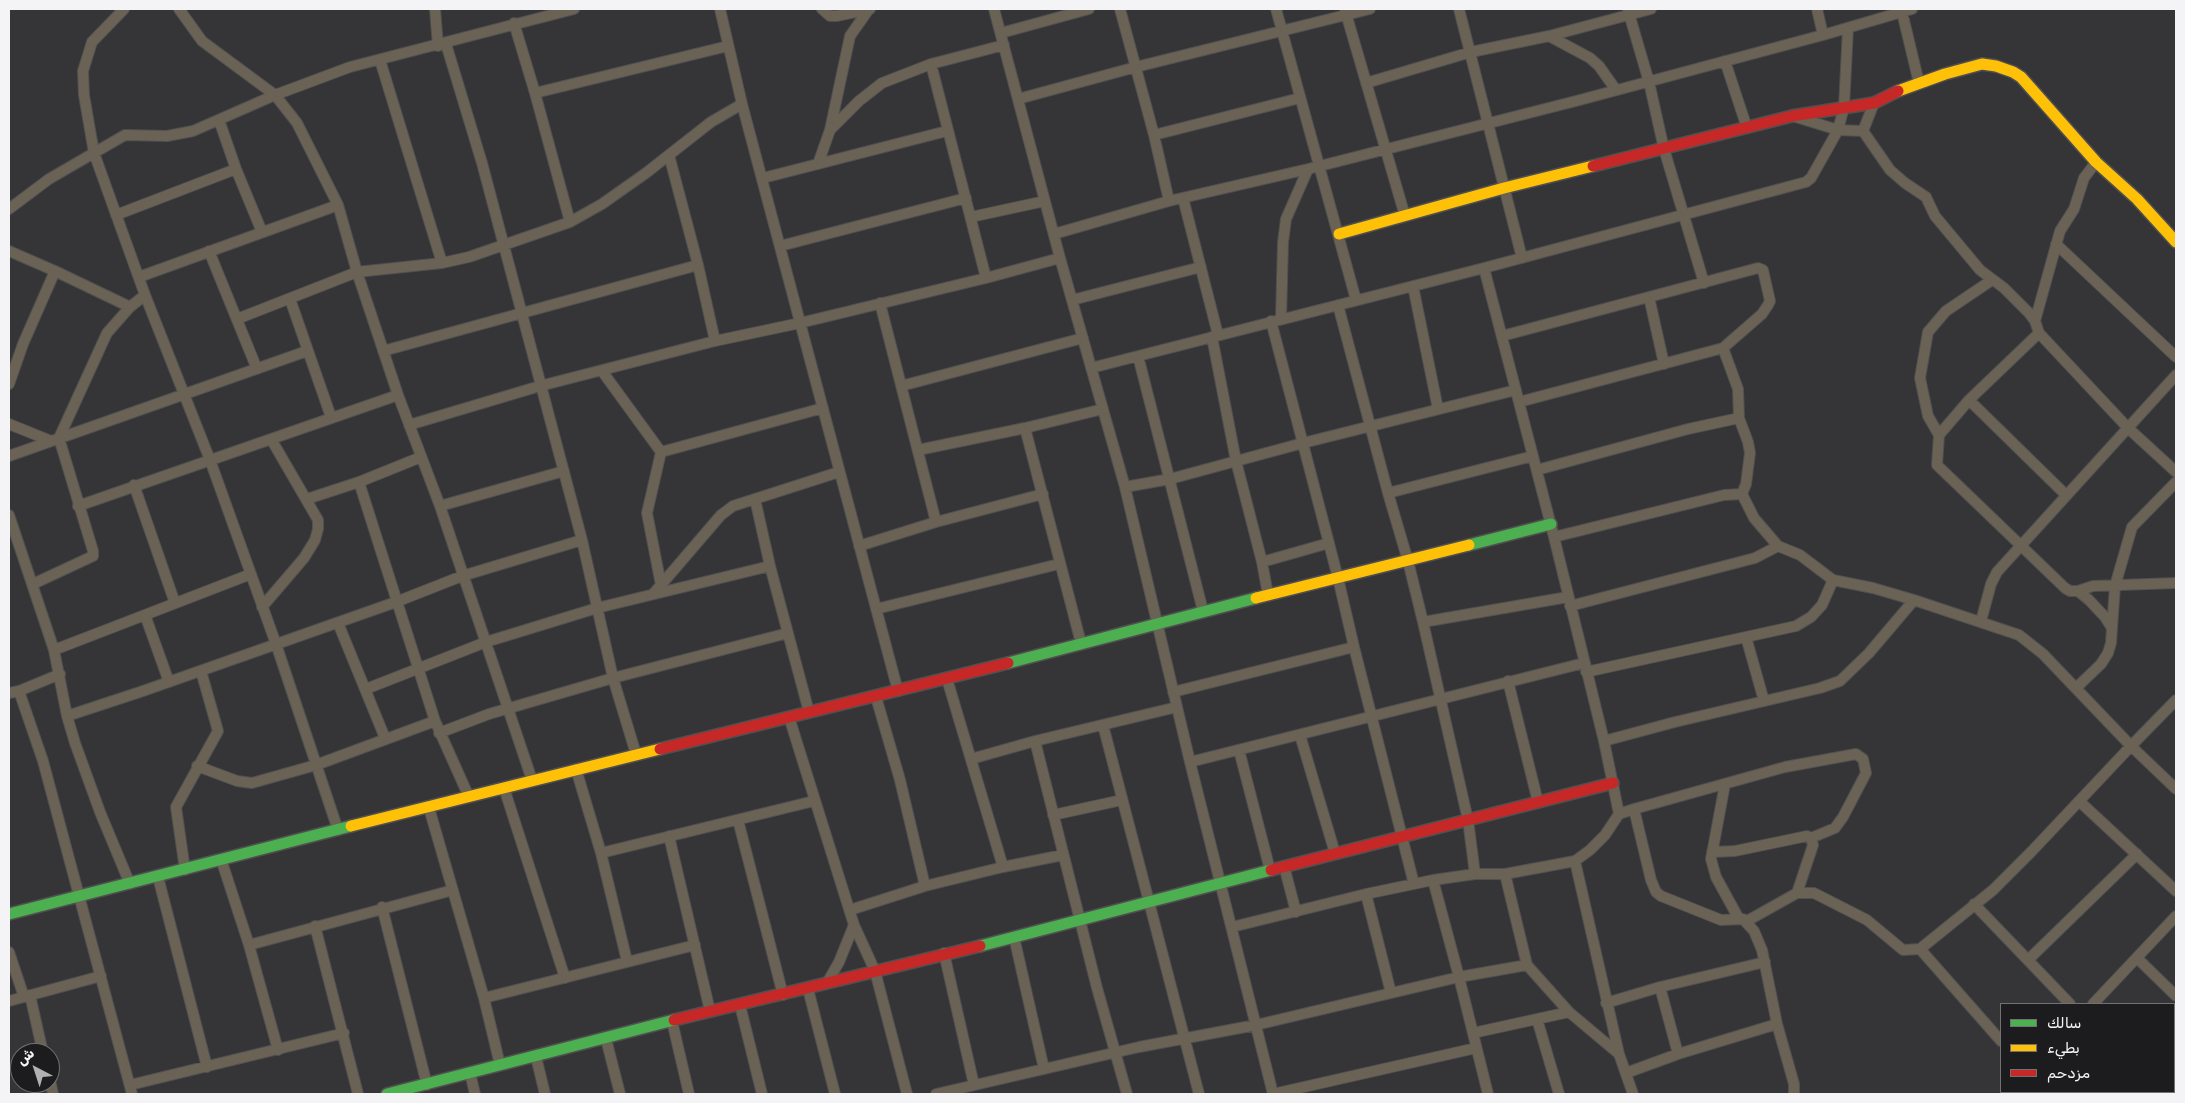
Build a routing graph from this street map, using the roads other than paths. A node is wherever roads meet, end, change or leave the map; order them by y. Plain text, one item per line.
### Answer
1 (124, 9) edge
2 (180, 9) edge
3 (435, 9) edge
4 (574, 9) edge
5 (720, 9) edge
6 (822, 9) edge
7 (870, 9) edge
8 (994, 9) edge
9 (1089, 9) edge
10 (1120, 9) edge
11 (1276, 9) edge
12 (1370, 9) edge
13 (1459, 9) edge
14 (1650, 9) edge
15 (1817, 9) edge
16 (1907, 10) edge
17 (1345, 12) edge
18 (1629, 12) edge
19 (514, 23) junction
20 (1848, 28) junction
21 (1283, 32) junction
22 (1001, 33) junction
23 (1823, 35) junction
24 (1549, 36) junction
25 (1004, 44) junction
26 (442, 45) junction
27 (728, 46) junction
28 (1471, 52) junction
29 (380, 60) junction
30 (1725, 61) junction
31 (930, 64) junction
32 (1136, 67) junction
33 (1366, 82) junction
34 (1649, 82) junction
35 (1919, 83) junction
36 (1616, 90) junction
37 (535, 93) junction
38 (275, 96) junction
39 (1300, 98) junction
40 (1018, 99) junction
41 (1874, 103) junction
42 (742, 104) junction
43 (1844, 107) junction
44 (1792, 116) junction
45 (219, 120) junction
46 (1488, 123) junction
47 (1746, 128) junction
48 (830, 130) junction
49 (1838, 130) junction
50 (947, 131) junction
51 (1863, 131) junction
52 (1154, 135) junction
53 (1386, 148) junction
54 (1664, 149) junction
55 (94, 154) junction
56 (669, 155) junction
57 (2096, 162) junction
58 (818, 164) junction
59 (1319, 166) junction
60 (236, 169) junction
61 (1308, 169) junction
62 (763, 178) junction
63 (1504, 188) junction
64 (966, 198) junction
65 (1183, 198) junction
66 (1045, 200) junction
67 (1169, 201) junction
68 (338, 205) junction
69 (9, 209) edge
70 (116, 215) junction
71 (1406, 216) junction
72 (1683, 216) junction
73 (971, 217) junction
74 (570, 222) junction
75 (262, 232) junction
76 (1054, 234) junction
77 (1339, 234) junction
78 (2176, 242) edge
79 (2056, 244) junction
80 (503, 246) junction
81 (780, 246) junction
82 (9, 251) edge
83 (209, 251) junction
84 (1060, 258) junction
85 (1522, 258) junction
86 (442, 263) junction
87 (698, 265) junction
88 (1201, 267) junction
89 (1484, 268) junction
90 (55, 270) junction
91 (357, 272) junction
92 (138, 277) junction
93 (986, 278) junction
94 (1992, 280) junction
95 (1704, 283) junction
96 (1413, 286) junction
97 (144, 295) junction
98 (1649, 297) junction
99 (290, 298) junction
100 (1072, 300) junction
101 (1356, 300) junction
102 (880, 303) junction
103 (1338, 305) junction
104 (130, 307) junction
105 (521, 313) junction
106 (238, 319) junction
107 (1276, 320) junction
108 (2035, 321) junction
109 (800, 323) junction
110 (2039, 333) junction
111 (1215, 336) junction
112 (1502, 336) junction
113 (1083, 338) junction
114 (715, 341) junction
115 (1723, 348) junction
116 (307, 351) junction
117 (383, 351) junction
118 (1138, 356) junction
119 (2176, 357) edge
120 (1664, 364) junction
121 (257, 368) junction
122 (1092, 368) junction
123 (602, 371) junction
124 (2176, 375) edge
125 (9, 384) edge
126 (540, 386) junction
127 (901, 386) junction
128 (1516, 390) junction
129 (184, 393) junction
130 (398, 395) junction
131 (1969, 400) junction
132 (1519, 402) junction
133 (823, 408) junction
134 (1103, 408) junction
135 (1438, 409) junction
136 (330, 417) junction
137 (1738, 418) junction
138 (9, 424) edge
139 (410, 425) junction
140 (1369, 427) junction
141 (1025, 428) junction
142 (2128, 428) junction
143 (1939, 435) junction
144 (271, 439) junction
145 (55, 440) junction
146 (1303, 443) junction
147 (918, 450) junction
148 (661, 452) junction
149 (9, 456) edge
150 (1533, 456) junction
151 (421, 457) junction
152 (210, 460) junction
153 (1236, 461) junction
154 (1537, 470) junction
155 (564, 471) junction
156 (839, 472) junction
157 (2176, 472) edge
158 (1170, 479) junction
159 (359, 482) junction
160 (2176, 482) edge
161 (134, 485) junction
162 (1125, 488) junction
163 (1388, 493) junction
164 (1043, 494) junction
165 (1742, 494) junction
166 (2066, 495) junction
167 (307, 499) junction
168 (755, 499) junction
169 (78, 506) junction
170 (440, 506) junction
171 (9, 515) edge
172 (936, 522) junction
173 (1551, 524) junction
174 (12, 532) edge
175 (1554, 537) junction
176 (582, 540) junction
177 (1329, 544) junction
178 (858, 546) junction
179 (1778, 546) junction
180 (2019, 546) junction
181 (1408, 561) junction
182 (1262, 562) junction
183 (1060, 564) junction
184 (770, 566) junction
185 (251, 574) junction
186 (462, 576) junction
187 (1338, 578) junction
188 (1833, 580) junction
189 (2176, 583) edge
190 (33, 584) junction
191 (2115, 586) junction
192 (657, 589) junction
193 (2078, 591) junction
194 (1268, 596) junction
195 (1914, 600) junction
196 (1569, 601) junction
197 (396, 602) junction
198 (176, 603) junction
199 (262, 607) junction
200 (597, 608) junction
201 (876, 609) junction
202 (1202, 611) junction
203 (145, 615) junction
204 (1423, 622) junction
205 (1981, 622) junction
206 (338, 623) junction
207 (1157, 624) junction
208 (2112, 628) junction
209 (788, 633) junction
210 (1746, 636) junction
211 (486, 642) junction
212 (1081, 643) junction
213 (276, 644) junction
214 (1354, 647) junction
215 (54, 650) junction
216 (1585, 667) junction
217 (416, 668) junction
218 (201, 671) junction
219 (60, 674) junction
220 (613, 678) junction
221 (947, 679) junction
222 (1508, 681) junction
223 (169, 682) junction
224 (2076, 688) junction
225 (366, 689) junction
226 (898, 691) junction
227 (14, 692) edge
228 (1173, 692) junction
229 (876, 697) junction
230 (1440, 698) junction
231 (2176, 700) edge
232 (1764, 701) junction
233 (1177, 707) junction
234 (509, 708) junction
235 (809, 712) junction
236 (67, 716) junction
237 (1372, 716) junction
238 (788, 717) junction
239 (435, 722) junction
240 (1103, 725) junction
241 (439, 733) junction
242 (1300, 735) junction
243 (385, 738) junction
244 (1035, 741) junction
245 (1604, 741) junction
246 (2131, 746) junction
247 (1239, 750) junction
248 (636, 754) junction
249 (971, 758) junction
250 (1190, 762) junction
251 (316, 765) junction
252 (197, 766) junction
253 (576, 769) junction
254 (532, 780) junction
255 (1613, 783) junction
256 (1725, 784) junction
257 (504, 788) junction
258 (2176, 789) edge
259 (469, 797) junction
260 (1122, 800) junction
261 (814, 801) junction
262 (2079, 801) junction
263 (1538, 802) junction
264 (429, 808) junction
265 (1634, 809) junction
266 (1619, 814) junction
267 (1054, 815) junction
268 (738, 820) junction
269 (1468, 820) junction
270 (338, 830) junction
271 (669, 836) junction
272 (1402, 836) junction
273 (1811, 838) junction
274 (1335, 852) junction
275 (1712, 852) junction
276 (600, 853) junction
277 (2137, 854) junction
278 (1063, 855) junction
279 (221, 859) junction
280 (1575, 862) junction
281 (1284, 866) junction
282 (1003, 867) junction
283 (185, 870) junction
284 (1270, 870) junction
285 (1475, 874) junction
286 (1505, 874) junction
287 (158, 877) junction
288 (1433, 880) junction
289 (1222, 883) junction
290 (130, 884) junction
291 (1414, 884) junction
292 (925, 886) junction
293 (453, 890) junction
294 (2176, 891) edge
295 (1797, 893) junction
296 (1366, 894) junction
297 (80, 895) junction
298 (1150, 903) junction
299 (1974, 904) junction
300 (382, 907) junction
301 (850, 910) junction
302 (9, 911) edge
303 (1296, 912) junction
304 (2176, 916) edge
305 (1080, 920) junction
306 (1743, 920) junction
307 (854, 925) junction
308 (315, 926) junction
309 (1232, 927) junction
310 (1014, 936) junction
311 (249, 944) junction
312 (695, 945) junction
313 (1920, 949) junction
314 (9, 952) edge
315 (944, 954) junction
316 (2137, 958) junction
317 (2028, 960) junction
318 (627, 961) junction
319 (1765, 962) junction
320 (1527, 965) junction
321 (875, 971) junction
322 (101, 976) junction
323 (1460, 977) junction
324 (565, 978) junction
325 (826, 984) junction
326 (1660, 987) junction
327 (808, 988) junction
328 (1390, 993) junction
329 (783, 995) junction
330 (27, 996) junction
331 (2176, 996) edge
332 (484, 998) junction
333 (9, 1001) edge
334 (1606, 1003) junction
335 (2069, 1003) edge
336 (2094, 1003) edge
337 (740, 1005) junction
338 (710, 1011) junction
339 (1569, 1012) junction
340 (1537, 1019) junction
341 (672, 1021) junction
342 (1777, 1024) junction
343 (1256, 1025) junction
344 (344, 1033) junction
345 (1473, 1033) junction
346 (1185, 1038) junction
347 (606, 1039) junction
348 (2000, 1040) edge
349 (40, 1043) edge
350 (1476, 1048) junction
351 (278, 1050) junction
352 (1117, 1052) junction
353 (1619, 1054) junction
354 (1678, 1054) junction
355 (536, 1057) junction
356 (500, 1065) junction
357 (207, 1067) junction
358 (1044, 1069) junction
359 (470, 1073) junction
360 (1626, 1073) junction
361 (427, 1085) junction
362 (974, 1085) junction
363 (131, 1090) edge
364 (401, 1093) edge
365 (358, 1094) edge
366 (387, 1094) edge
367 (475, 1094) edge
368 (545, 1094) edge
369 (620, 1094) edge
370 (689, 1094) edge
371 (762, 1094) edge
372 (835, 1094) edge
373 (908, 1094) edge
374 (936, 1094) edge
375 (1127, 1094) edge
376 (1199, 1094) edge
377 (1273, 1094) edge
378 (1488, 1094) edge
379 (1559, 1094) edge
380 (1632, 1094) edge
381 (1794, 1094) edge

1 - 55 street
2 - 38 street
3 - 26 street
4 - 19 street
5 - 27 street
6 - 7 street
7 - 48 street
8 - 22 street
9 - 22 street
10 - 32 street
11 - 21 street
12 - 17 street
13 - 28 street
14 - 18 street
15 - 23 street
16 - 20 street
16 - 35 street
17 - 21 street
17 - 33 street
18 - 24 street
18 - 34 street
19 - 26 street
19 - 37 street
20 - 23 street
20 - 43 street
21 - 32 street
21 - 39 street
22 - 25 street
23 - 30 street
24 - 28 street
24 - 36 street
25 - 31 street
25 - 40 street
26 - 29 street
26 - 80 street
27 - 37 street
27 - 42 street
28 - 33 street
28 - 46 street
29 - 38 street
29 - 86 street
30 - 34 street
30 - 47 street
31 - 48 street
31 - 50 street
32 - 40 street
32 - 52 street
33 - 53 street
34 - 36 street
34 - 54 street
35 - 41 street
35 - 57 street
36 - 46 street
37 - 74 street
38 - 45 street
38 - 68 street
39 - 52 street
39 - 59 street
40 - 66 street
41 - 43 street
41 - 51 street
42 - 56 street
42 - 62 street
43 - 44 street
43 - 49 street
44 - 47 street
44 - 49 street
45 - 55 street
45 - 60 street
46 - 53 street
46 - 63 street
47 - 54 street
48 - 58 street
49 - 51 street
49 - 72 street
50 - 58 street
50 - 64 street
51 - 94 street
52 - 67 street
53 - 59 street
53 - 71 street
54 - 63 street
54 - 72 street
55 - 69 street
55 - 70 street
56 - 74 street
56 - 87 street
57 - 78 street
57 - 79 street
58 - 62 street
59 - 61 street
59 - 77 street
60 - 70 street
60 - 75 street
61 - 65 street
61 - 107 street
62 - 81 street
63 - 71 street
63 - 85 street
64 - 73 street
64 - 81 street
65 - 67 street
65 - 88 street
66 - 73 street
66 - 76 street
67 - 76 street
68 - 75 street
68 - 91 street
70 - 92 street
71 - 77 street
72 - 85 street
72 - 95 street
73 - 93 street
74 - 80 street
75 - 83 street
76 - 84 street
77 - 101 street
79 - 108 street
79 - 119 street
80 - 86 street
80 - 105 street
81 - 109 street
82 - 90 street
83 - 92 street
83 - 106 street
84 - 93 street
84 - 100 street
85 - 89 street
86 - 91 street
87 - 105 street
87 - 114 street
88 - 100 street
88 - 111 street
89 - 96 street
89 - 112 street
90 - 104 street
90 - 125 street
91 - 99 street
91 - 117 street
92 - 97 street
93 - 102 street
94 - 108 street
94 - 143 street
95 - 98 street
95 - 115 street
96 - 101 street
96 - 135 street
97 - 104 street
97 - 129 street
98 - 112 street
98 - 120 street
99 - 106 street
99 - 116 street
100 - 113 street
101 - 103 street
102 - 109 street
102 - 127 street
103 - 107 street
103 - 140 street
104 - 145 street
105 - 117 street
105 - 126 street
106 - 121 street
107 - 111 street
107 - 146 street
108 - 110 street
109 - 114 street
109 - 133 street
110 - 131 street
110 - 142 street
111 - 118 street
111 - 153 street
112 - 128 street
113 - 122 street
113 - 127 street
114 - 123 street
115 - 120 street
115 - 137 street
116 - 121 street
116 - 136 street
117 - 130 street
118 - 122 street
118 - 158 street
120 - 132 street
121 - 129 street
122 - 134 street
123 - 126 street
123 - 148 street
124 - 142 street
126 - 139 street
126 - 155 street
127 - 147 street
128 - 132 street
128 - 135 street
129 - 145 street
129 - 152 street
130 - 136 street
130 - 139 street
131 - 143 street
131 - 166 street
132 - 150 street
133 - 148 street
133 - 156 street
134 - 141 street
134 - 162 street
135 - 140 street
136 - 144 street
137 - 154 street
137 - 165 street
138 - 145 street
139 - 151 street
140 - 146 street
140 - 163 street
141 - 147 street
141 - 164 street
142 - 157 street
142 - 166 street
143 - 180 street
144 - 152 street
144 - 167 street
145 - 149 street
145 - 169 street
146 - 153 street
146 - 177 street
147 - 172 street
148 - 192 street
150 - 154 street
150 - 163 street
151 - 159 street
151 - 170 street
152 - 161 street
152 - 185 street
153 - 158 street
153 - 182 street
154 - 173 street
155 - 170 street
155 - 176 street
156 - 168 street
156 - 178 street
158 - 162 street
158 - 202 street
159 - 167 street
159 - 197 street
160 - 191 street
161 - 169 street
161 - 198 street
162 - 207 street
163 - 181 street
164 - 172 street
164 - 183 street
165 - 175 street
165 - 179 street
166 - 180 street
167 - 199 street
168 - 184 street
168 - 192 street
169 - 190 street
170 - 186 street
171 - 174 street
172 - 178 street
173 - 175 street
173 - 181 street
174 - 190 street
175 - 196 street
176 - 186 street
176 - 200 street
177 - 182 street
177 - 187 street
178 - 201 street
179 - 188 street
179 - 196 street
180 - 193 street
180 - 205 street
181 - 187 street
181 - 204 street
182 - 194 street
183 - 201 street
183 - 212 street
184 - 192 street
184 - 209 street
185 - 198 street
185 - 199 street
186 - 197 street
186 - 211 street
187 - 194 street
187 - 214 street
188 - 195 street
188 - 210 street
189 - 191 street
190 - 215 street
191 - 193 street
191 - 208 street
192 - 200 street
193 - 208 street
194 - 202 street
195 - 205 street
195 - 232 street
196 - 204 street
196 - 216 street
197 - 206 street
197 - 217 street
198 - 203 street
199 - 213 street
200 - 211 street
200 - 220 street
201 - 226 street
202 - 207 street
203 - 215 street
203 - 223 street
204 - 230 street
205 - 224 street
206 - 213 street
206 - 225 street
207 - 212 street
207 - 228 street
208 - 224 street
209 - 220 street
209 - 235 street
210 - 216 street
210 - 232 street
211 - 217 street
211 - 234 street
212 - 221 street
213 - 218 street
213 - 251 street
214 - 228 street
214 - 237 street
215 - 219 street
216 - 222 street
216 - 245 street
217 - 225 street
217 - 239 street
218 - 223 street
218 - 252 street
219 - 227 street
219 - 236 street
220 - 234 street
220 - 248 street
221 - 226 street
221 - 249 street
222 - 230 street
222 - 263 street
223 - 236 street
224 - 246 street
225 - 243 street
226 - 229 street
227 - 297 street
228 - 233 street
229 - 235 street
229 - 292 street
230 - 237 street
230 - 269 street
231 - 246 street
232 - 245 street
233 - 240 street
233 - 250 street
234 - 241 street
234 - 254 street
235 - 238 street
236 - 290 street
237 - 242 street
237 - 272 street
238 - 248 street
238 - 261 street
239 - 241 street
239 - 243 street
240 - 244 street
240 - 260 street
241 - 259 street
242 - 247 street
242 - 274 street
243 - 251 street
244 - 249 street
244 - 267 street
245 - 255 street
246 - 258 street
246 - 262 street
247 - 250 street
247 - 284 street
248 - 253 street
249 - 282 street
250 - 289 street
251 - 252 street
251 - 270 street
252 - 283 street
253 - 254 street
253 - 276 street
254 - 257 street
255 - 263 street
255 - 266 street
256 - 265 street
256 - 273 street
256 - 275 street
257 - 259 street
257 - 324 street
259 - 264 street
260 - 267 street
260 - 298 street
261 - 268 street
261 - 301 street
262 - 277 street
262 - 299 street
263 - 269 street
264 - 270 street
264 - 293 street
265 - 266 street
265 - 306 street
266 - 280 street
267 - 278 street
268 - 271 street
268 - 329 street
269 - 272 street
269 - 285 street
270 - 279 street
271 - 276 street
271 - 312 street
272 - 274 street
272 - 291 street
273 - 275 street
273 - 295 street
274 - 281 street
275 - 306 street
276 - 318 street
277 - 294 street
277 - 317 street
278 - 282 street
278 - 305 street
279 - 283 street
279 - 311 street
280 - 286 street
280 - 334 street
281 - 284 street
281 - 303 street
282 - 292 street
283 - 287 street
284 - 289 street
285 - 286 street
285 - 288 street
286 - 320 street
287 - 290 street
287 - 357 street
288 - 291 street
288 - 323 street
289 - 298 street
289 - 309 street
290 - 297 street
291 - 296 street
292 - 301 street
293 - 300 street
293 - 332 street
295 - 306 street
295 - 313 street
296 - 303 street
296 - 328 street
297 - 302 street
297 - 322 street
298 - 305 street
298 - 346 street
299 - 313 street
299 - 317 street
300 - 308 street
300 - 361 street
301 - 307 street
303 - 309 street
304 - 316 street
305 - 310 street
305 - 352 street
306 - 319 street
307 - 321 street
307 - 325 street
308 - 311 street
308 - 344 street
309 - 343 street
310 - 315 street
310 - 358 street
311 - 351 street
312 - 318 street
312 - 338 street
313 - 348 street
314 - 330 street
315 - 321 street
315 - 362 street
316 - 331 street
316 - 336 street
317 - 335 street
318 - 324 street
319 - 326 street
319 - 342 street
320 - 323 street
320 - 339 street
321 - 325 street
321 - 373 street
322 - 330 street
322 - 363 street
323 - 328 street
323 - 345 street
324 - 332 street
325 - 327 street
326 - 334 street
326 - 354 street
327 - 329 street
327 - 372 street
328 - 343 street
329 - 337 street
330 - 333 street
330 - 349 street
332 - 356 street
334 - 353 street
337 - 338 street
337 - 371 street
338 - 341 street
339 - 340 street
339 - 353 street
340 - 345 street
340 - 379 street
341 - 347 street
341 - 370 street
342 - 354 street
342 - 381 street
343 - 346 street
343 - 377 street
344 - 351 street
344 - 365 street
345 - 350 street
346 - 352 street
346 - 376 street
347 - 355 street
347 - 369 street
350 - 377 street
350 - 378 street
351 - 357 street
352 - 358 street
352 - 375 street
353 - 360 street
354 - 360 street
355 - 356 street
355 - 368 street
356 - 359 street
357 - 363 street
358 - 362 street
359 - 361 street
359 - 367 street
360 - 380 street
361 - 364 street
362 - 374 street
364 - 366 street

